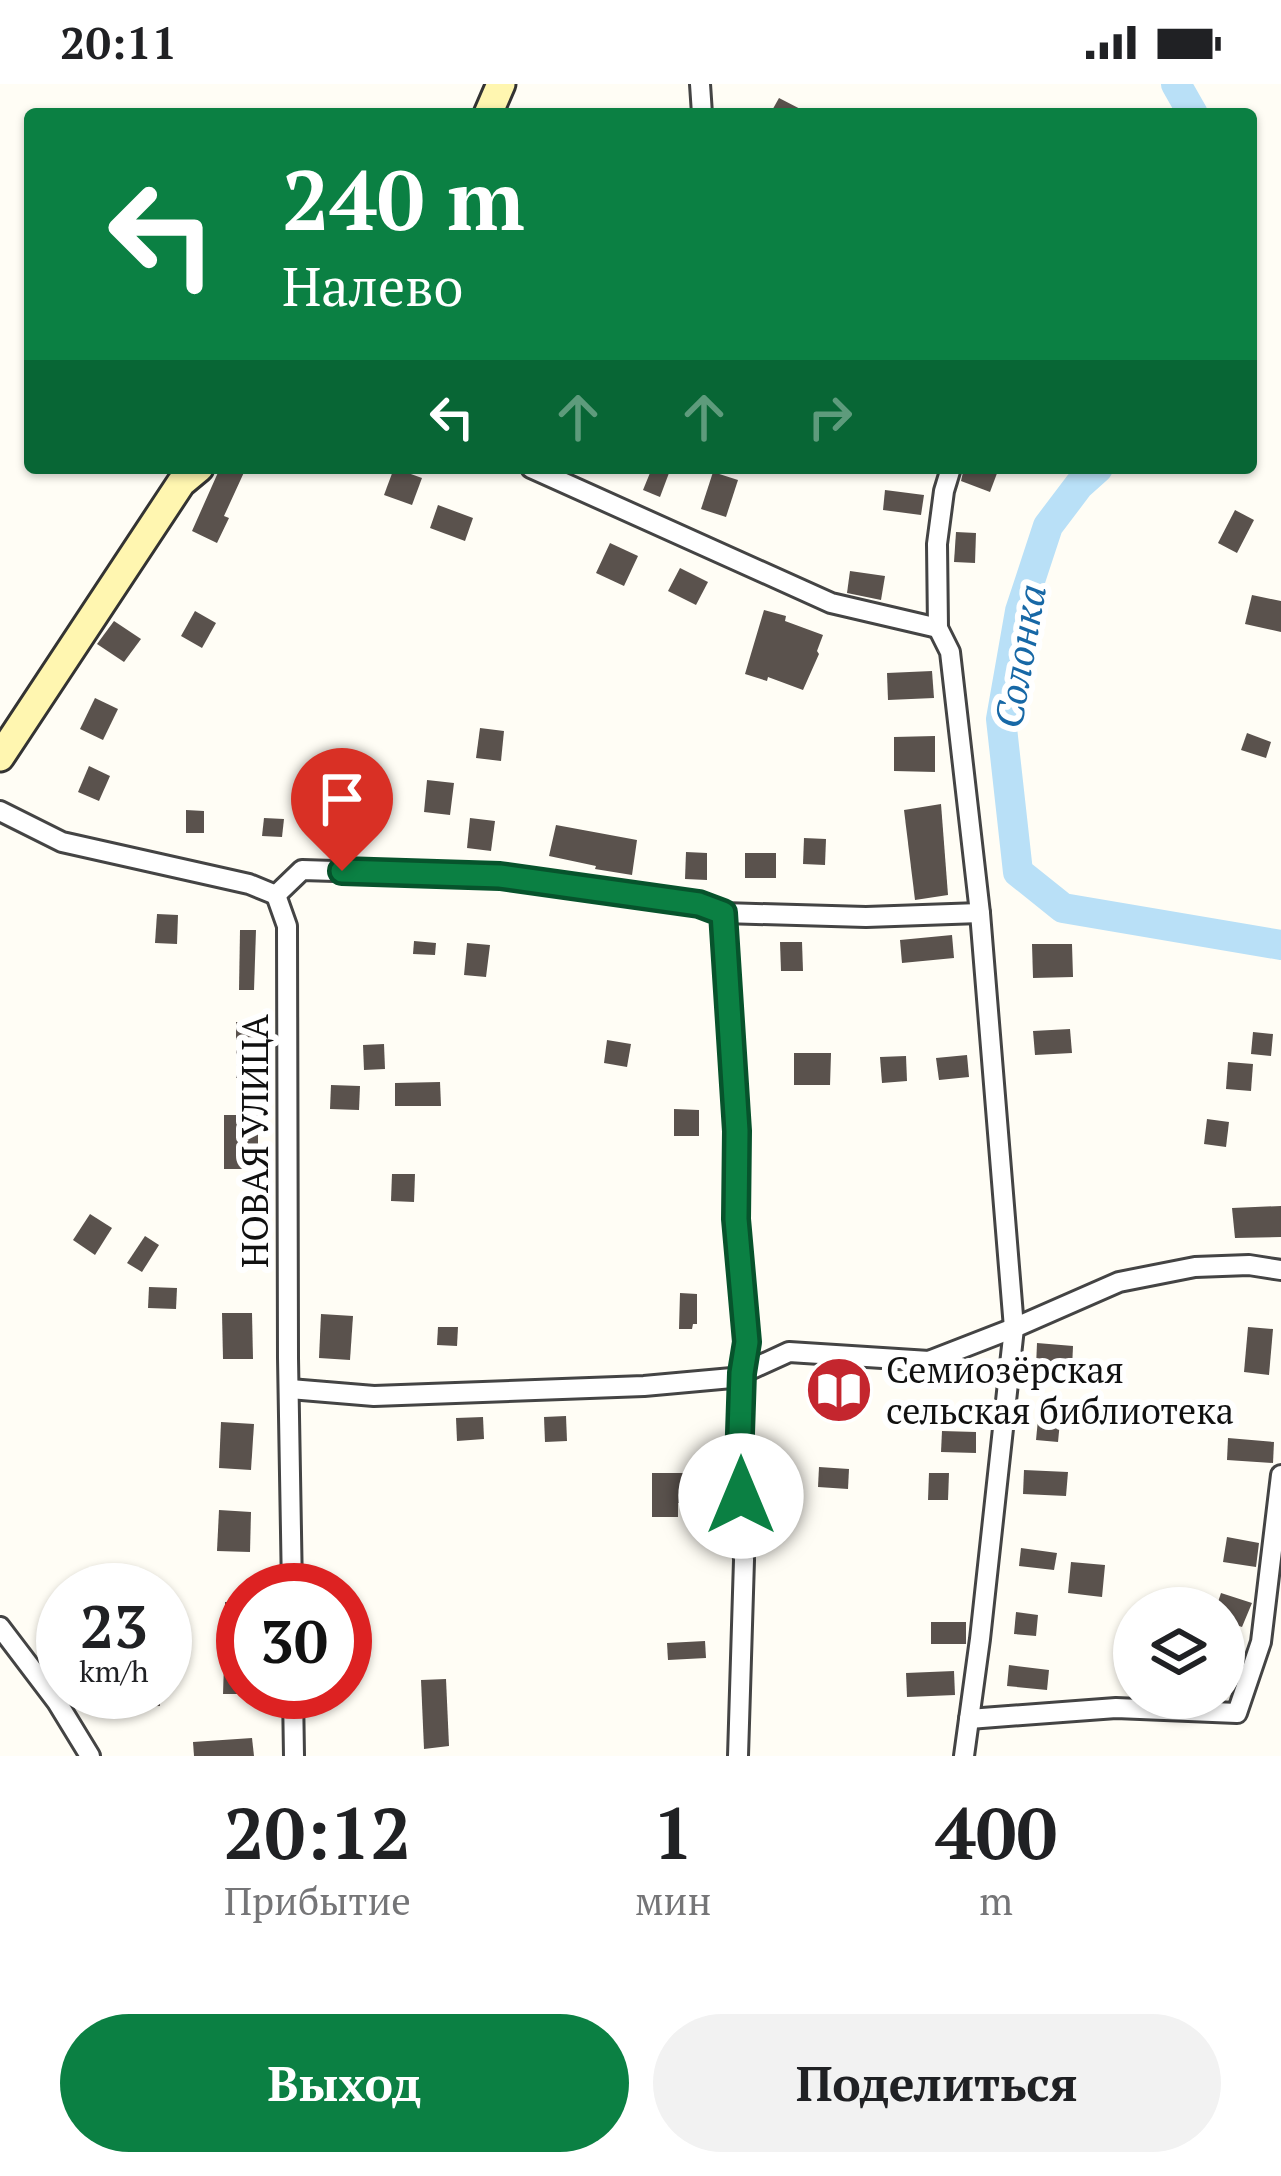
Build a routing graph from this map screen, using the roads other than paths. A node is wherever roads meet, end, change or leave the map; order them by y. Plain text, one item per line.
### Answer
1 (192, 474) edge
2 (544, 474) edge
3 (949, 474) edge
4 (938, 628) junction
5 (0, 757) edge
6 (0, 811) edge
7 (276, 895) junction
8 (723, 913) junction
9 (980, 913) junction
10 (1281, 1270) edge
11 (1014, 1328) junction
12 (742, 1373) junction
13 (290, 1389) junction
14 (1281, 1474) edge
15 (292, 1563) edge
16 (0, 1627) edge
17 (293, 1719) edge
18 (969, 1719) junction
19 (89, 1756) edge
20 (294, 1756) edge
21 (738, 1756) edge
22 (964, 1756) edge

1 - 5 street
2 - 4 street
3 - 4 street
4 - 9 street
6 - 7 street
7 - 8 street
7 - 13 street, НОВАЯ УЛИЦА
8 - 9 street
8 - 12 street
9 - 11 street
10 - 11 street
11 - 12 street
11 - 18 street
12 - 13 street
12 - 21 street
13 - 15 street, НОВАЯ УЛИЦА
14 - 18 street
16 - 19 street
17 - 20 street
18 - 22 street

